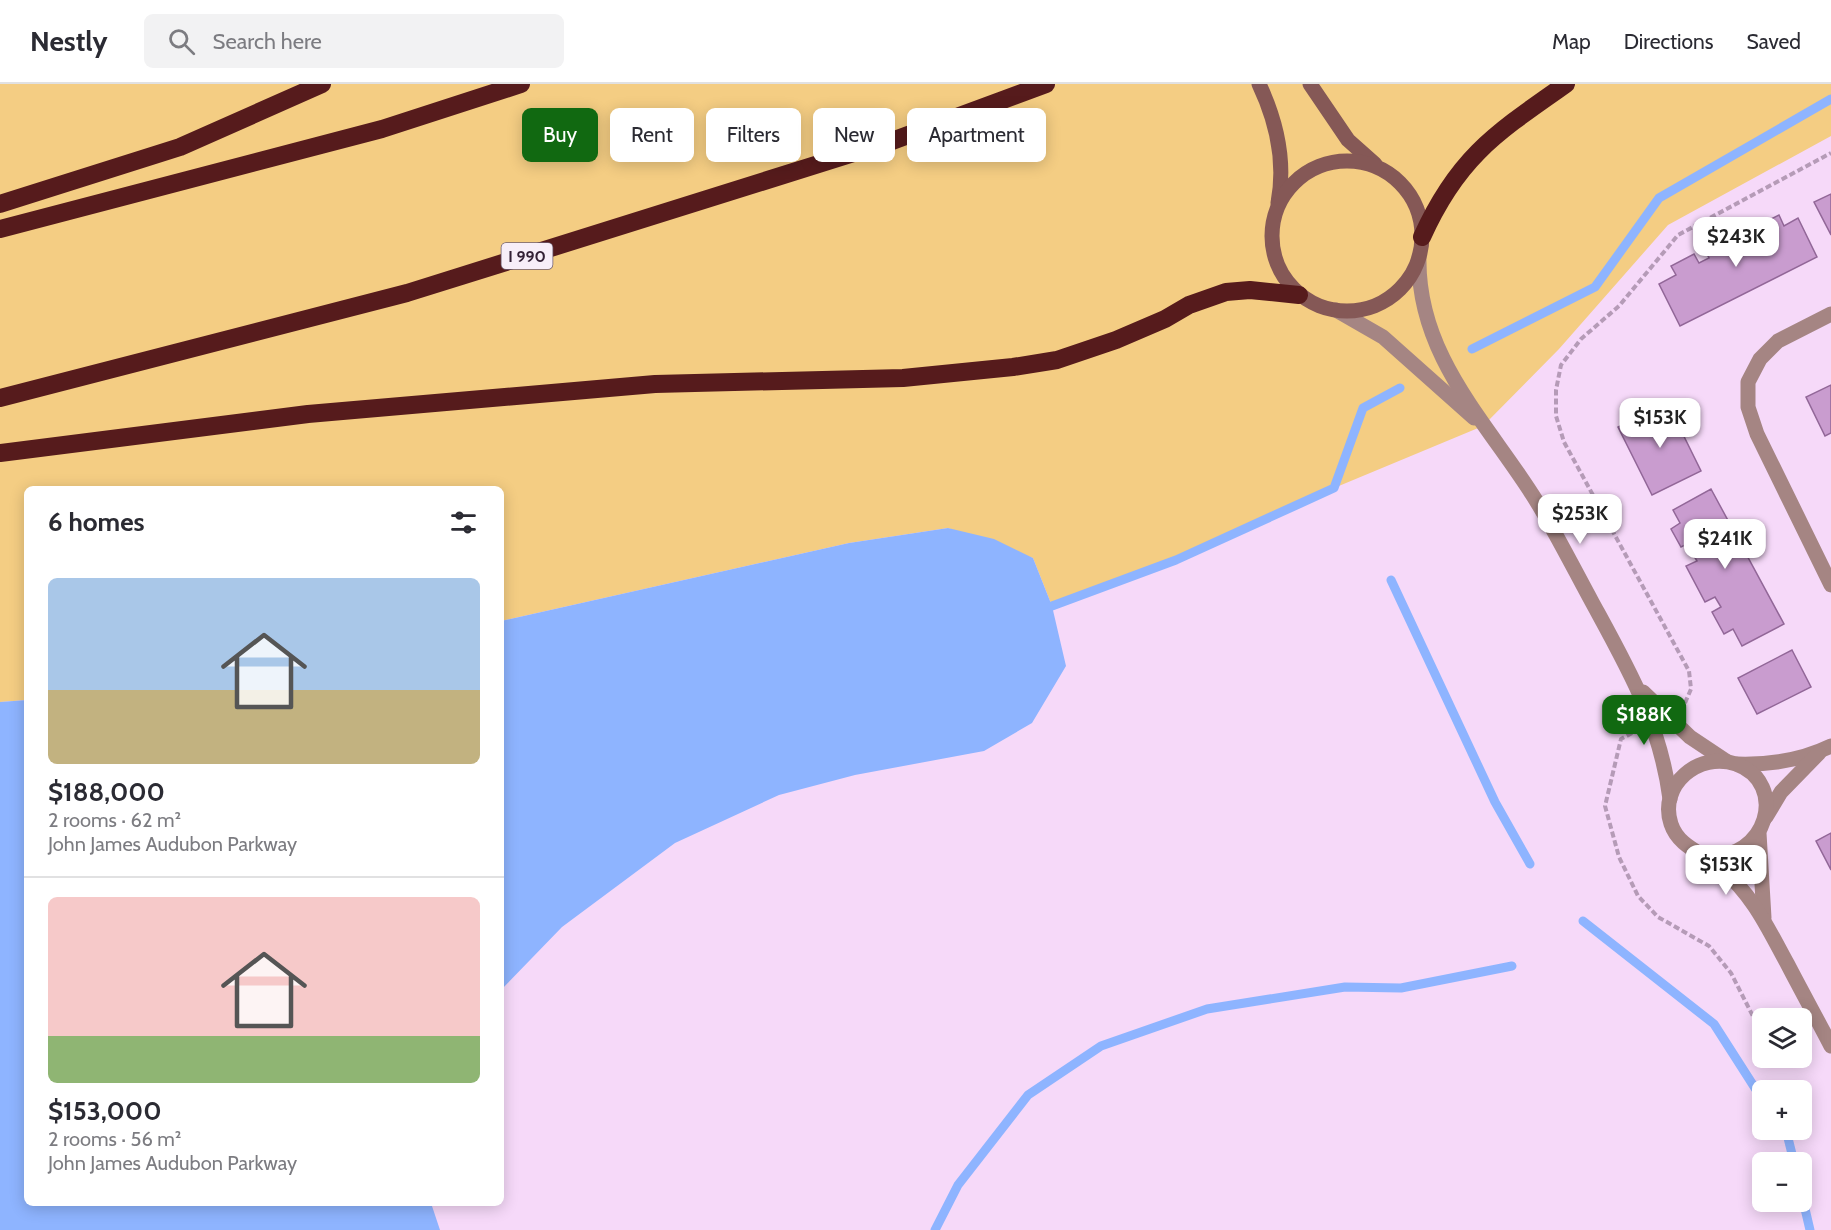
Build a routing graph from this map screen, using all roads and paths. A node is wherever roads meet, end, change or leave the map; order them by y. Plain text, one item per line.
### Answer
1 (322, 84) edge
2 (521, 84) edge
3 (1046, 84) edge
4 (1259, 84) edge
5 (1310, 84) edge
6 (1566, 84) edge
7 (1831, 153) edge
8 (1382, 170) junction
9 (0, 204) edge
10 (1278, 208) junction
11 (0, 229) edge
12 (1422, 237) junction
13 (1419, 258) junction
14 (1299, 295) junction
15 (1336, 310) junction
16 (1831, 314) edge
17 (0, 398) edge
18 (1483, 426) junction
19 (0, 453) edge
20 (1831, 585) edge
21 (1639, 688) junction
22 (1668, 717) junction
23 (1653, 723) junction
24 (1826, 748) edge
25 (1732, 763) junction
26 (1670, 799) junction
27 (1766, 818) junction
28 (1759, 833) junction
29 (1705, 856) junction
30 (1764, 918) junction
31 (1752, 1014) edge
32 (1831, 1046) edge

1 - 9 highway
2 - 11 highway
3 - 17 highway, I 990
4 - 10 main road
5 - 8 main road
6 - 12 highway
7 - 22 path
8 - 10 main road
8 - 12 main road
10 - 14 main road
12 - 13 main road
13 - 15 main road
13 - 18 street
14 - 15 main road
14 - 19 highway
15 - 18 street
16 - 20 street
18 - 21 street
21 - 22 street
21 - 23 street
22 - 25 street
23 - 26 street
23 - 31 path
24 - 25 street
24 - 27 street
25 - 26 street
25 - 27 street
26 - 29 street
27 - 28 street
28 - 29 street
28 - 30 street
29 - 30 street
30 - 32 street

